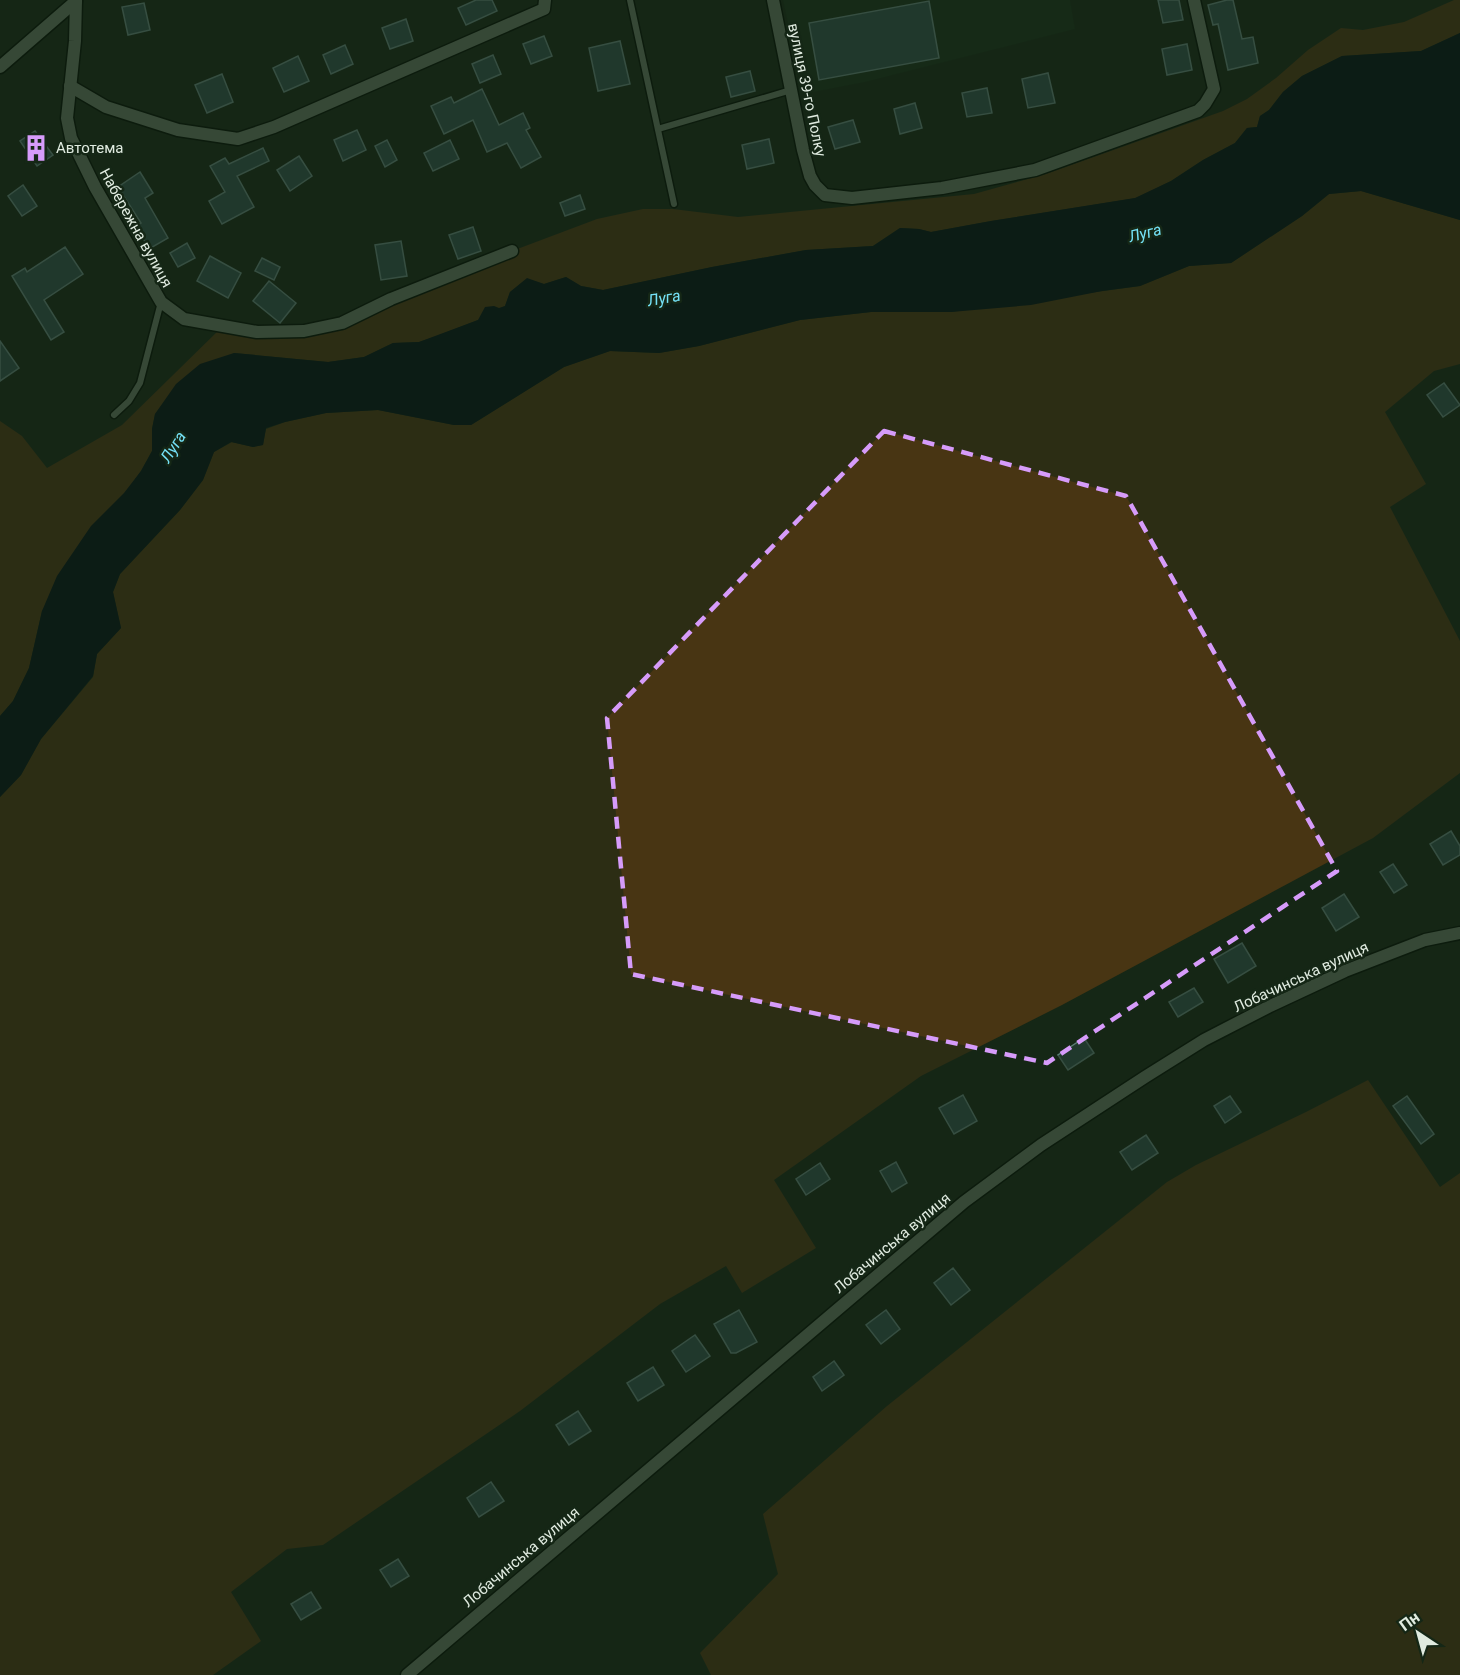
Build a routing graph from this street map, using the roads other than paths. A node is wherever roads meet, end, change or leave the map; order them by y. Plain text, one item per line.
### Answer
1 (630, 0) edge
2 (773, 0) edge
3 (1194, 0) edge
4 (76, 1) edge
5 (544, 4) edge
6 (0, 67) edge
7 (70, 86) junction
8 (791, 90) junction
9 (658, 129) junction
10 (674, 204) dead end
11 (512, 251) dead end
12 (161, 303) junction
13 (114, 415) dead end
14 (1460, 933) edge
15 (407, 1675) edge

1 - 9 lane
2 - 8 street, вулиця 39-го Полку
3 - 8 street, вулиця 39-го Полку
4 - 6 street
4 - 7 street, Набережна вулиця
5 - 7 street
7 - 12 street, Набережна вулиця
8 - 9 lane
9 - 10 lane
11 - 12 street, Набережна вулиця
12 - 13 lane
14 - 15 street, Лобачинська вулиця

